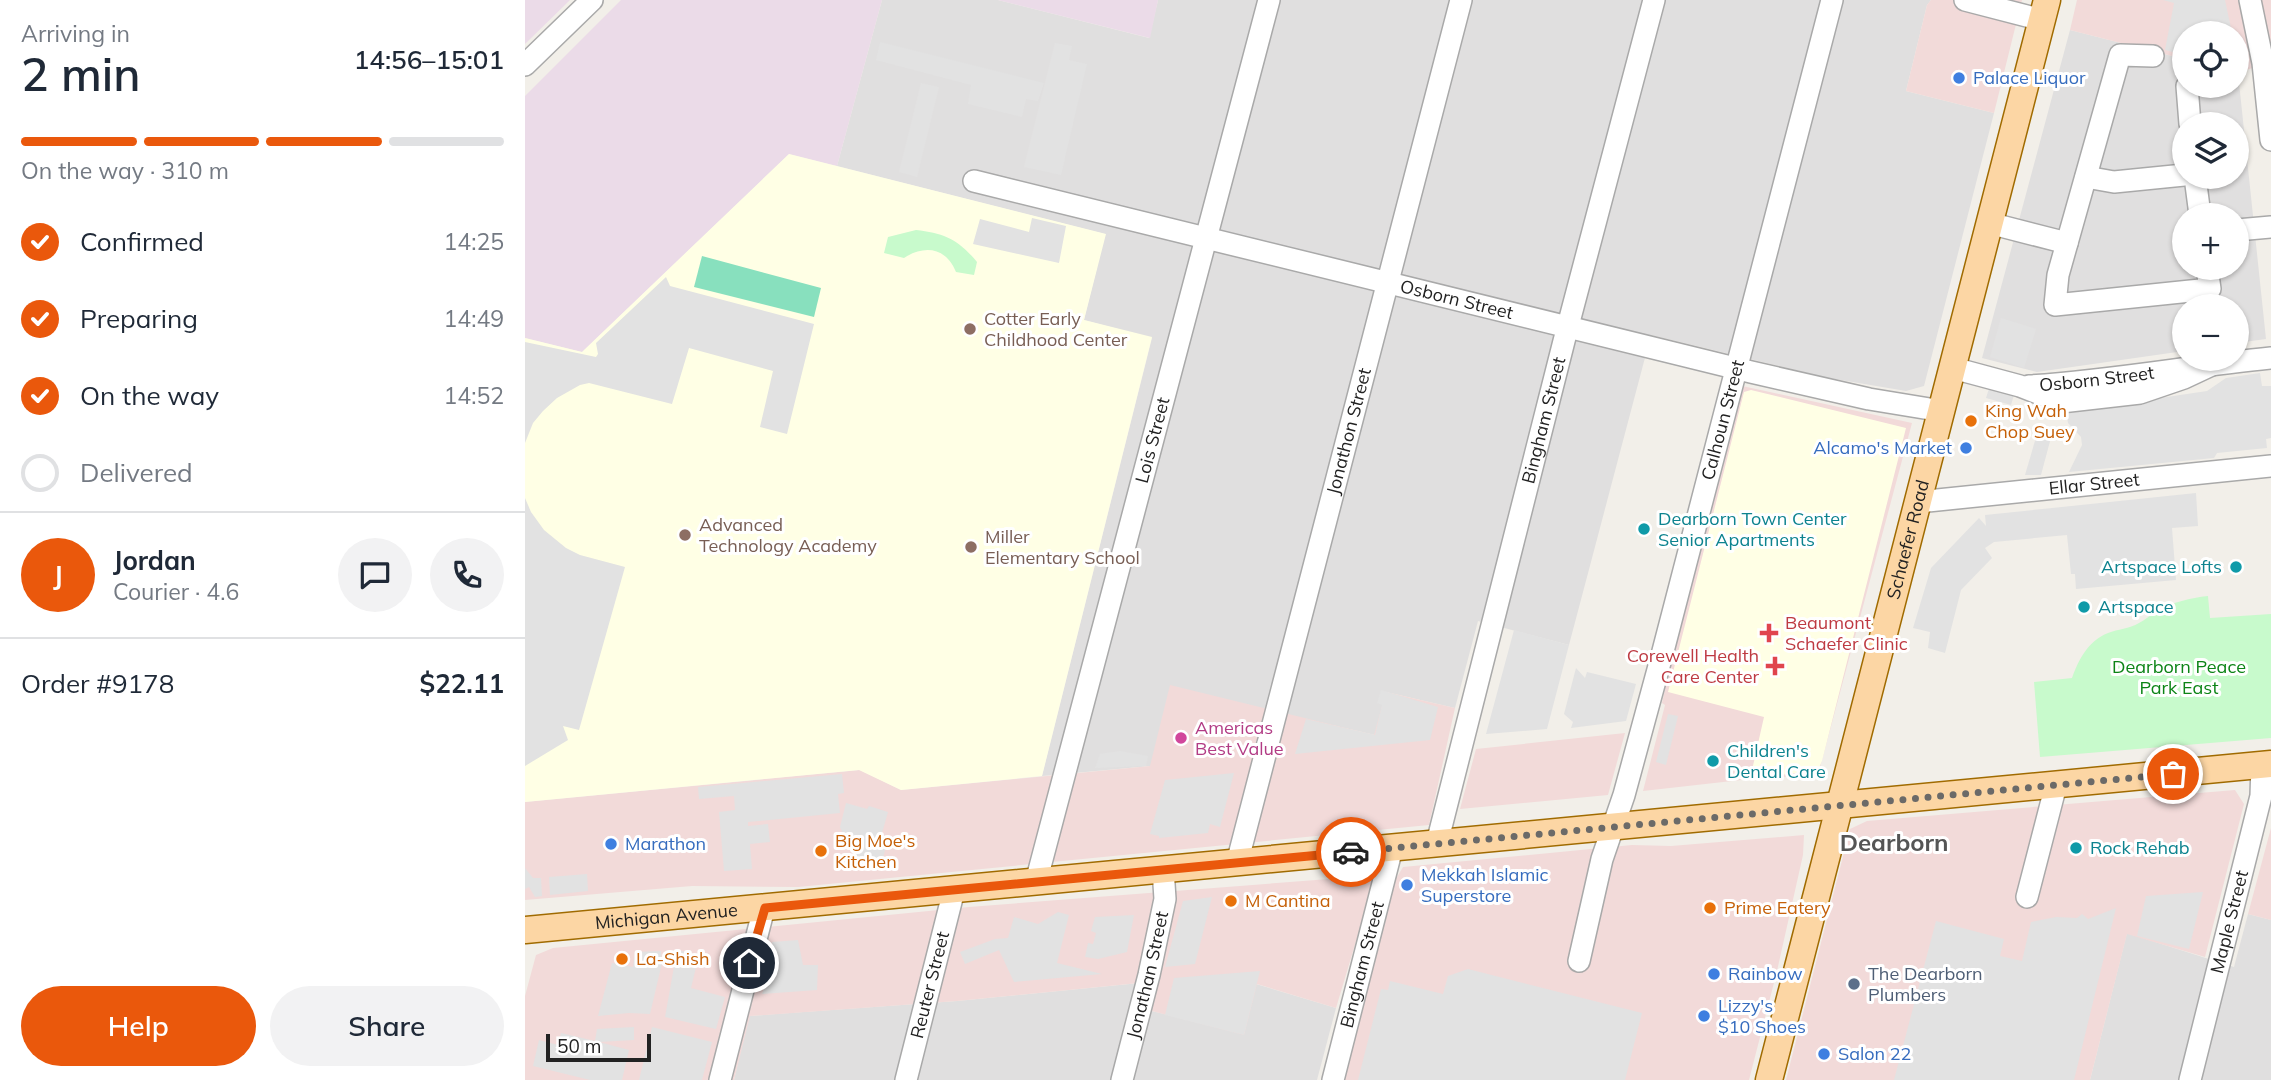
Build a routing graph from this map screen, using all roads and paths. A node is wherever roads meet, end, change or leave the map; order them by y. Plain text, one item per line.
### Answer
1 (592, 0) edge
2 (1269, 0) edge
3 (1461, 0) edge
4 (1654, 0) edge
5 (1832, 0) edge
6 (1965, 0) edge
7 (2250, 0) edge
8 (2044, 10) edge
9 (2153, 57) dead end
10 (525, 65) edge
11 (2271, 140) edge
12 (2172, 176) edge
13 (2086, 177) junction
14 (974, 181) dead end
15 (1989, 223) junction
16 (2271, 227) edge
17 (2249, 229) edge
18 (1205, 239) junction
19 (2067, 243) junction
20 (2209, 280) edge
21 (1386, 282) junction
22 (1567, 326) junction
23 (2271, 358) edge
24 (1737, 368) junction
25 (1954, 368) junction
26 (1942, 411) junction
27 (2271, 466) edge
28 (1918, 502) junction
29 (2266, 764) edge
30 (2056, 785) junction
31 (1839, 805) junction
32 (1613, 827) junction
33 (1437, 843) junction
34 (1392, 848) junction
35 (1237, 863) junction
36 (1163, 869) junction
37 (1036, 882) junction
38 (954, 890) junction
39 (2027, 897) dead end
40 (765, 908) junction
41 (525, 930) edge
42 (1579, 961) dead end
43 (720, 1080) edge
44 (906, 1080) edge
45 (1122, 1080) edge
46 (1333, 1080) edge
47 (1769, 1080) edge
48 (2190, 1080) edge

1 - 10 street
2 - 18 street, Lois Street
3 - 21 street, Jonathon Street
4 - 22 street, Bingham Street
5 - 24 street, Calhoun Street
6 - 8 street
7 - 11 street
8 - 15 main road, Schaefer Road
9 - 13 street
12 - 13 street
13 - 19 street
14 - 18 street, Osborn Street
15 - 19 street
15 - 25 main road, Schaefer Road
16 - 17 street
18 - 21 street, Osborn Street
18 - 37 street, Lois Street
19 - 20 street
21 - 22 street, Osborn Street
21 - 35 street, Jonathon Street
22 - 24 street, Osborn Street
22 - 33 street, Bingham Street
23 - 25 street, Osborn Street
24 - 26 street, Osborn Street
24 - 32 street, Calhoun Street
25 - 26 main road, Schaefer Road
26 - 28 main road, Schaefer Road
27 - 28 street, Ellar Street
28 - 31 main road, Schaefer Road
29 - 30 main road, Michigan Avenue
29 - 48 street, Maple Street
30 - 31 main road, Michigan Avenue
30 - 39 street
31 - 32 main road, Michigan Avenue
31 - 47 main road, Schaefer Road
32 - 33 main road, Michigan Avenue
32 - 42 street, Calhoun Street
33 - 34 main road, Michigan Avenue
34 - 35 main road, Michigan Avenue
34 - 46 street, Bingham Street
35 - 36 main road, Michigan Avenue
36 - 37 main road, Michigan Avenue
36 - 45 street, Jonathan Street
37 - 38 main road, Michigan Avenue
38 - 40 main road, Michigan Avenue
38 - 44 street, Reuter Street
40 - 41 main road, Michigan Avenue
40 - 43 street

